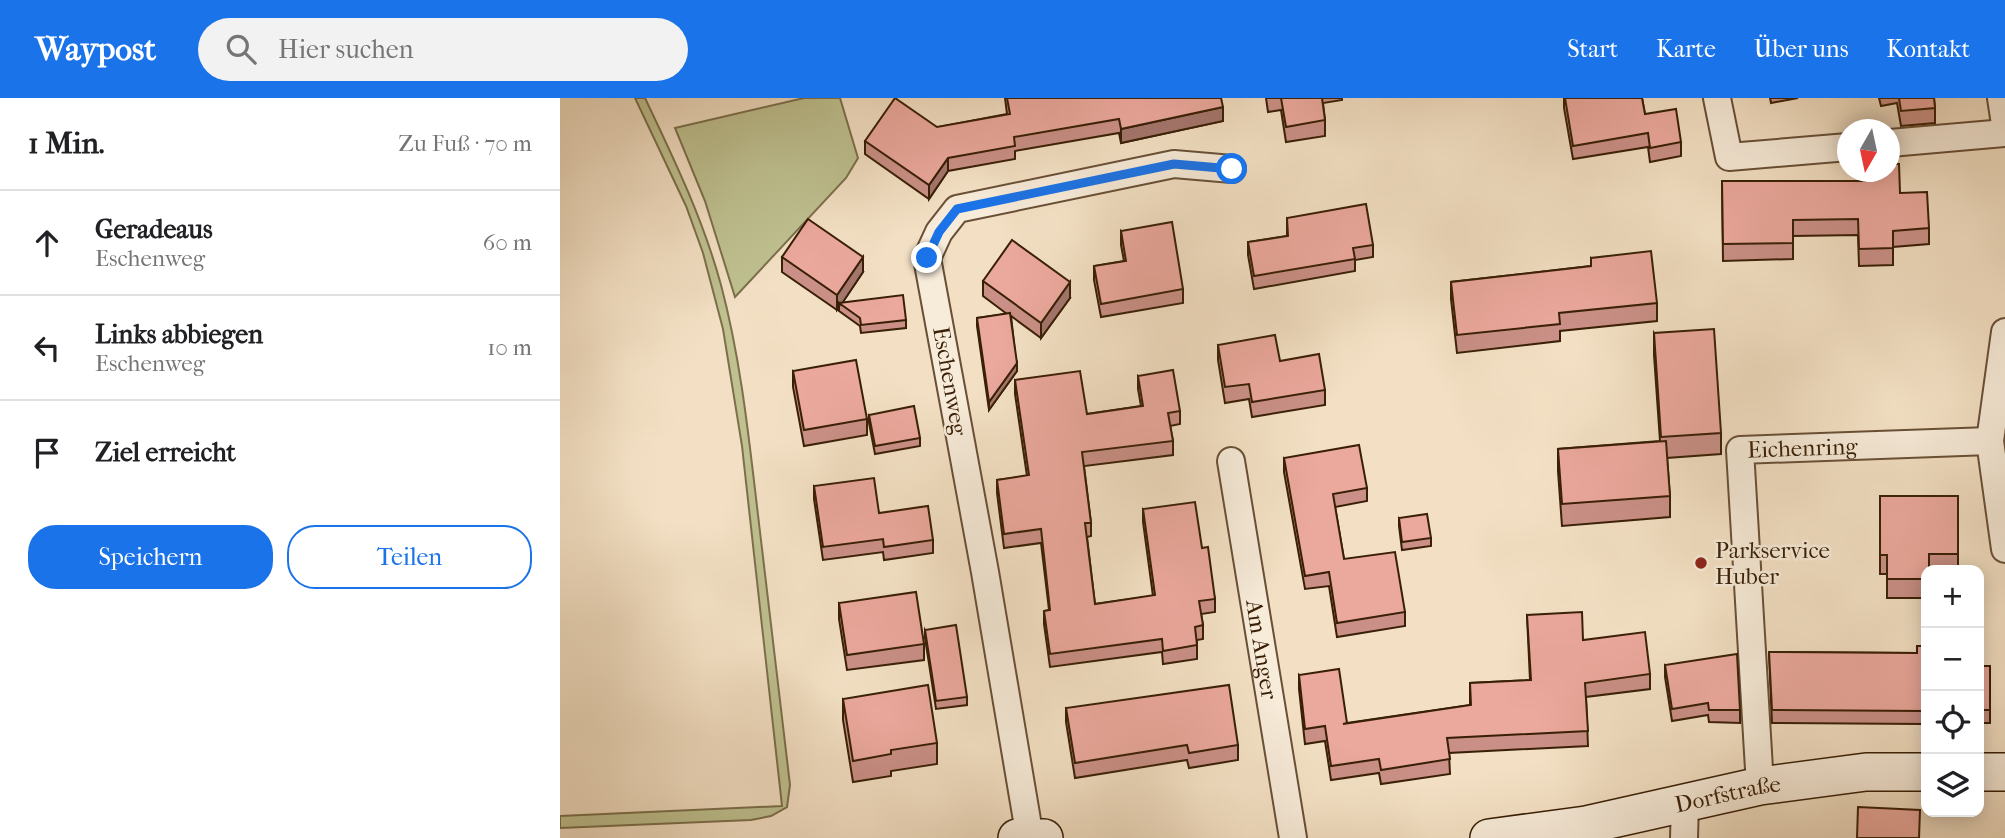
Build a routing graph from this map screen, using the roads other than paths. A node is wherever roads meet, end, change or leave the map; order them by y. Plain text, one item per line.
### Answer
1 (1717, 98) edge
2 (2001, 98) edge
3 (2005, 124) edge
4 (2005, 133) edge
5 (1900, 142) edge
6 (1837, 148) edge
7 (1232, 169) dead end
8 (2005, 332) edge
9 (1990, 441) junction
10 (1231, 461) dead end
11 (2005, 549) edge
12 (1921, 772) edge
13 (1984, 772) edge
14 (2005, 772) edge
15 (1760, 786) junction
16 (1685, 820) edge
17 (1017, 838) edge
18 (1030, 838) edge
19 (1044, 838) edge
20 (1293, 838) edge
21 (1489, 838) edge

1 - 6 street
2 - 3 street
4 - 5 street
7 - 18 street, Eschenweg
8 - 9 street
9 - 11 street
9 - 15 street, Eichenring
10 - 20 street, Am Anger
12 - 15 street, Dorfstraße
13 - 14 street
15 - 16 street, Dorfstraße
16 - 21 street, Dorfstraße
17 - 18 street
18 - 19 street

